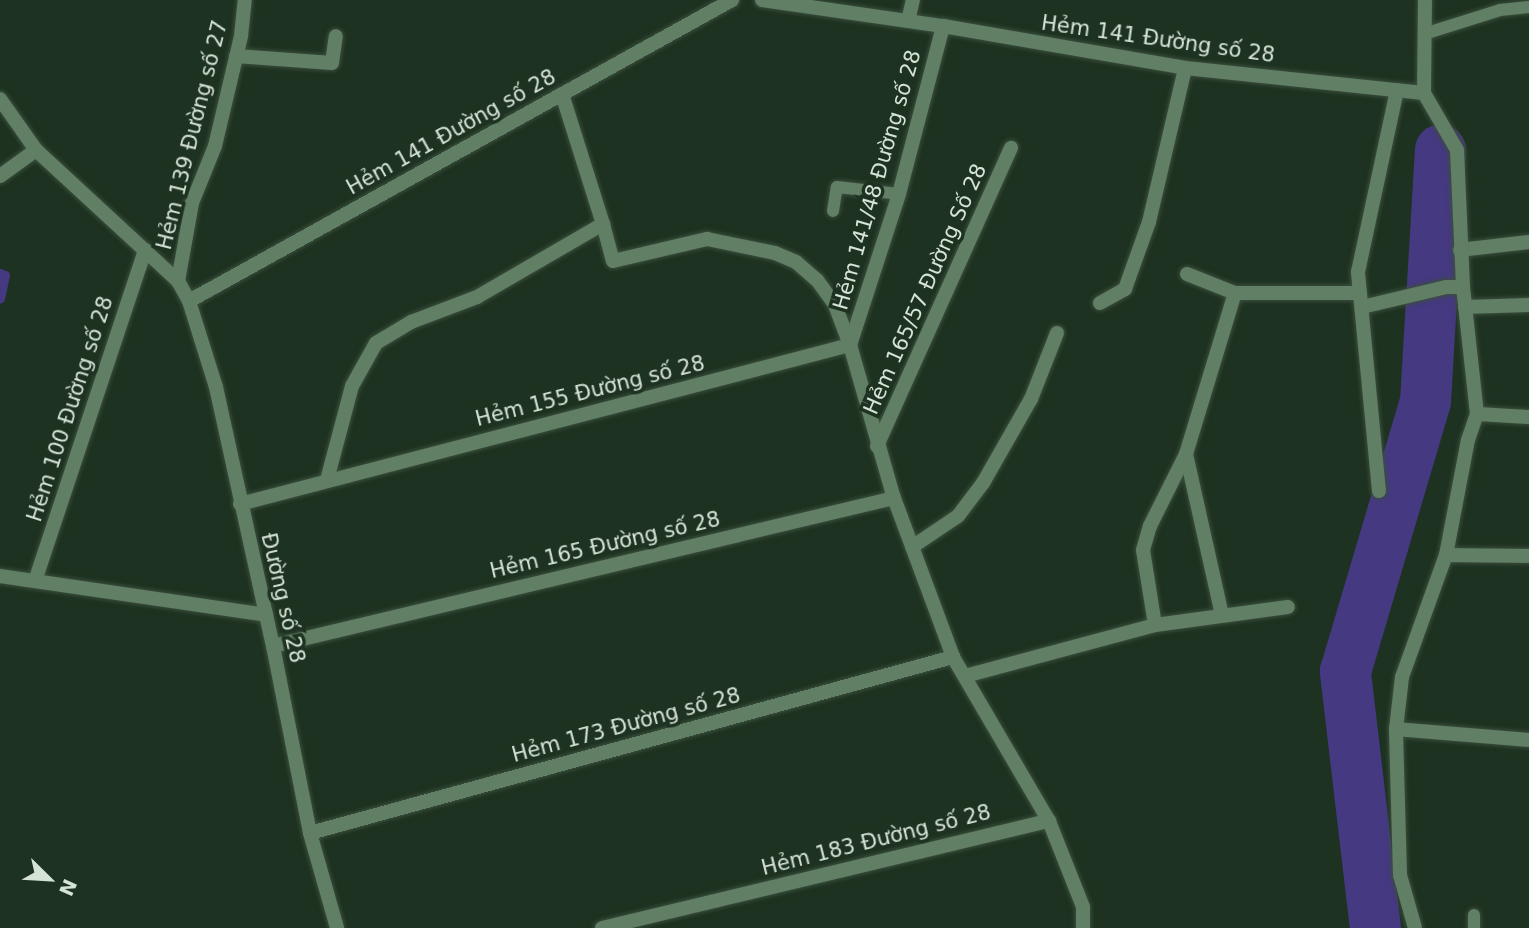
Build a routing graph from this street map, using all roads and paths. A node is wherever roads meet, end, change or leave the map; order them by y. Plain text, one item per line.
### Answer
1 (246, 0) edge
2 (732, 0) edge
3 (762, 0) edge
4 (913, 0) edge
5 (1424, 0) edge
6 (1529, 7) edge
7 (908, 21) junction
8 (943, 26) junction
9 (1424, 34) junction
10 (336, 36) dead end
11 (236, 56) junction
12 (1185, 68) junction
13 (1397, 90) junction
14 (1424, 93) junction
15 (562, 94) junction
16 (0, 99) edge
17 (1011, 148) dead end
18 (36, 150) junction
19 (0, 176) edge
20 (899, 194) junction
21 (833, 211) dead end
22 (603, 224) junction
23 (1529, 242) edge
24 (145, 250) junction
25 (1460, 250) junction
26 (1186, 274) dead end
27 (178, 281) junction
28 (1462, 287) junction
29 (1235, 293) junction
30 (1361, 300) junction
31 (189, 301) junction
32 (1100, 303) dead end
33 (1529, 305) edge
34 (1465, 307) junction
35 (1057, 333) dead end
36 (850, 345) junction
37 (1477, 414) junction
38 (1529, 417) edge
39 (877, 446) junction
40 (1186, 454) junction
41 (327, 480) junction
42 (1379, 491) dead end
43 (894, 498) junction
44 (240, 504) junction
45 (912, 547) junction
46 (1446, 555) junction
47 (1529, 556) edge
48 (0, 576) edge
49 (35, 581) junction
50 (1288, 607) dead end
51 (266, 615) junction
52 (1222, 615) junction
53 (1155, 625) junction
54 (273, 646) junction
55 (953, 657) junction
56 (965, 676) junction
57 (1395, 729) junction
58 (1529, 740) edge
59 (1049, 821) junction
60 (310, 833) junction
61 (337, 928) edge
62 (602, 928) edge
63 (1083, 928) edge
64 (1415, 928) edge

1 - 11 street, Hẻm 139 Đường số 27
2 - 15 street, Hẻm 141 Đường số 28
3 - 7 street, Hẻm 141 Đường số 28
4 - 7 street
5 - 9 street
6 - 9 lane
7 - 8 street, Hẻm 141 Đường số 28
8 - 12 street, Hẻm 141 Đường số 28
8 - 20 street, Hẻm 141/48 Đường số 28
9 - 14 street
10 - 11 street
11 - 27 street, Hẻm 139 Đường số 27
12 - 13 street, Hẻm 141 Đường số 28
12 - 32 street
13 - 14 street, Hẻm 141 Đường số 28
13 - 30 street
14 - 25 street
15 - 22 street
15 - 31 street, Hẻm 141 Đường số 28
16 - 18 street, Đường số 28
17 - 39 street, Hẻm 165/57 Đường Số 28
18 - 19 street
18 - 24 street, Đường số 28
20 - 21 lane
20 - 36 street, Hẻm 141/48 Đường số 28
22 - 36 street
22 - 41 street
23 - 25 street
24 - 27 street, Đường số 28
24 - 49 street, Hẻm 100 Đường số 28
25 - 28 street
26 - 29 street
27 - 31 street, Đường số 28
28 - 30 street
28 - 34 street
29 - 30 street
29 - 40 street
30 - 42 street
31 - 44 street, Đường số 28
33 - 34 street
34 - 37 street
35 - 45 street
36 - 39 street
36 - 41 street, Hẻm 155 Đường số 28
37 - 38 street
37 - 46 street
39 - 43 street
40 - 52 street
40 - 53 street
41 - 44 street, Hẻm 155 Đường số 28
43 - 45 street
43 - 54 street, Hẻm 165 Đường số 28
44 - 51 street, Đường số 28
45 - 55 street
46 - 47 street
46 - 57 street
48 - 49 street
49 - 51 street
50 - 52 street
51 - 54 street, Đường số 28
52 - 53 street
53 - 56 street
54 - 60 street, Đường số 28
55 - 56 street
55 - 60 street, Hẻm 173 Đường số 28
56 - 59 street
57 - 58 street
57 - 64 street
59 - 62 street, Hẻm 183 Đường số 28
59 - 63 street
60 - 61 street, Đường số 28

